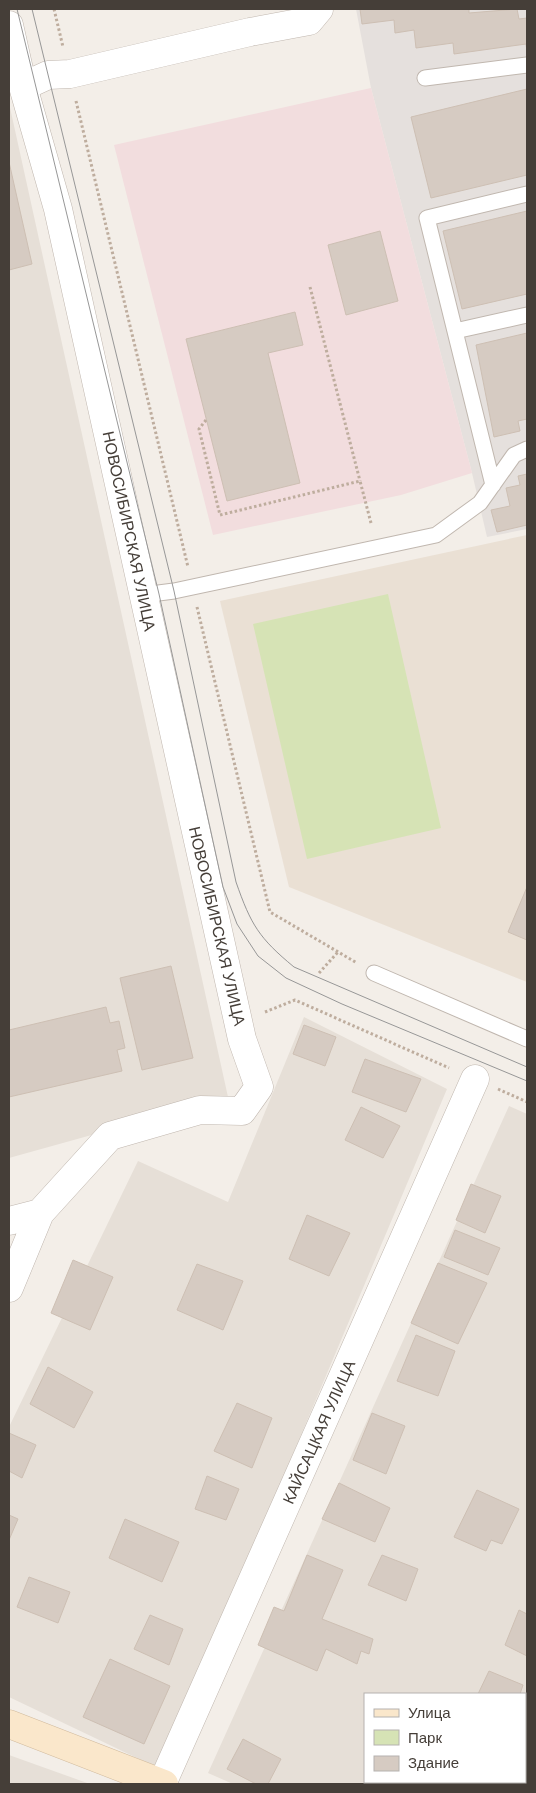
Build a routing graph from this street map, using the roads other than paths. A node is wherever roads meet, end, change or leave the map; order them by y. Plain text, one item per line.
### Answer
1 (319, 9) edge
2 (9, 25) edge
3 (527, 64) edge
4 (425, 78) dead end
5 (22, 83) junction
6 (527, 194) edge
7 (527, 315) edge
8 (455, 331) junction
9 (527, 449) edge
10 (493, 485) junction
11 (143, 596) junction
12 (374, 974) road end
13 (527, 1039) edge
14 (475, 1079) road end
15 (40, 1213) junction
16 (9, 1221) edge
17 (9, 1288) edge
18 (9, 1724) edge
19 (163, 1784) edge

1 - 5 street
2 - 5 street, НОВОСИБИРСКАЯ УЛИЦА
3 - 4 lane
5 - 11 street, НОВОСИБИРСКАЯ УЛИЦА
6 - 8 lane
7 - 8 lane
8 - 10 lane
9 - 10 lane
10 - 11 lane
11 - 15 street, НОВОСИБИРСКАЯ УЛИЦА
12 - 13 lane
14 - 19 street, КАЙСАЦКАЯ УЛИЦА
15 - 16 street
15 - 17 street
18 - 19 street

